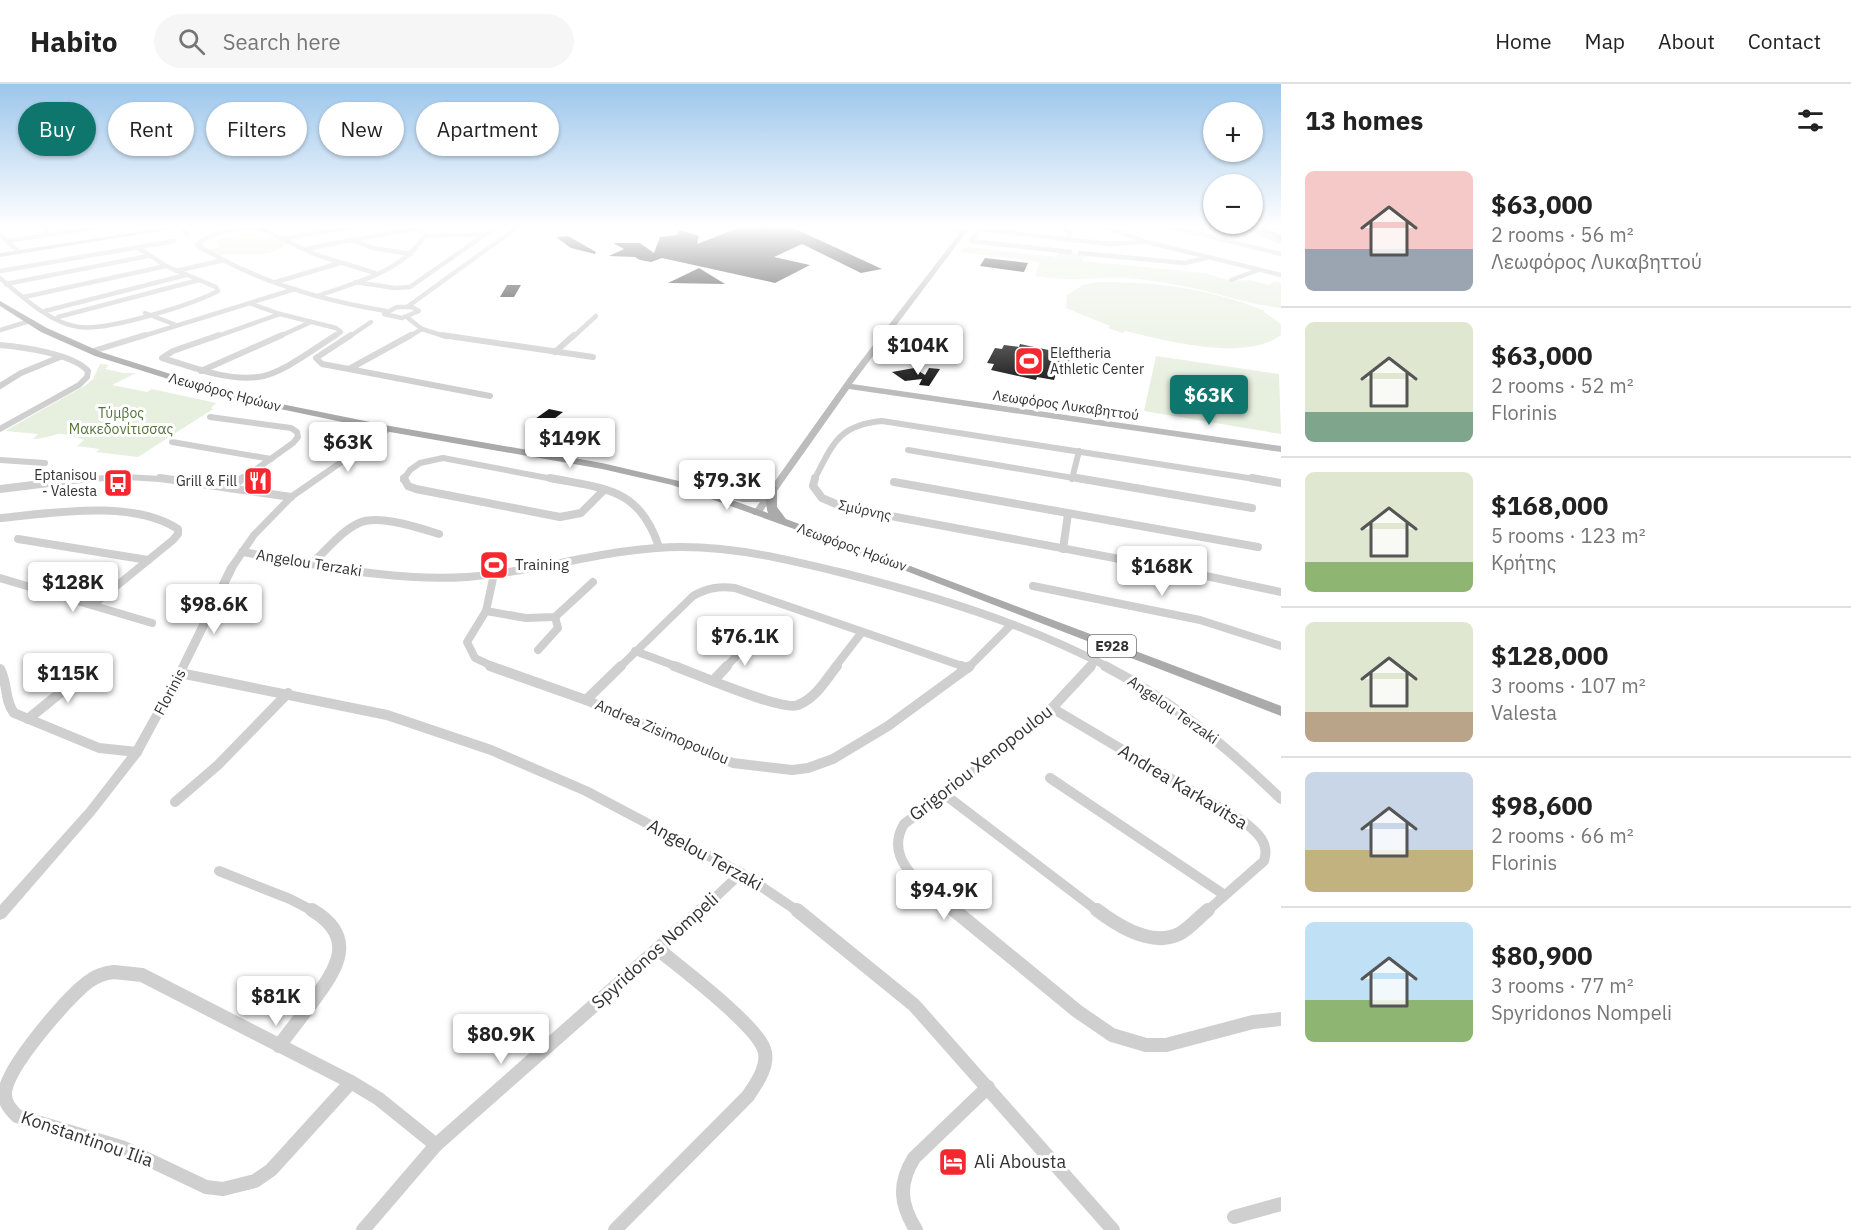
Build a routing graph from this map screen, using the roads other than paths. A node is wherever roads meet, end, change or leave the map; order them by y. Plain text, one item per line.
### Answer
1 (1, 279) edge
2 (29, 279) edge
3 (104, 279) edge
4 (168, 279) edge
5 (269, 279) edge
6 (284, 279) edge
7 (361, 279) edge
8 (421, 279) edge
9 (445, 279) edge
10 (928, 279) edge
11 (199, 280) joint
12 (275, 282) junction
13 (355, 282) junction
14 (6, 284) junction
15 (295, 289) junction
16 (317, 296) junction
17 (24, 297) junction
18 (0, 303) edge
19 (249, 303) junction
20 (407, 307) junction
21 (45, 311) junction
22 (386, 311) junction
23 (145, 313) junction
24 (280, 314) junction
25 (596, 316) dead end
26 (58, 317) junction
27 (408, 318) junction
28 (30, 321) junction
29 (310, 322) junction
30 (371, 322) dead end
31 (176, 325) junction
32 (422, 329) junction
33 (0, 330) edge
34 (0, 345) edge
35 (93, 351) junction
36 (555, 352) junction
37 (60, 357) junction
38 (593, 357) dead end
39 (349, 369) junction
40 (201, 371) junction
41 (0, 386) edge
42 (848, 386) junction
43 (490, 396) dead end
44 (210, 417) dead end
45 (0, 429) edge
46 (390, 429) junction
47 (172, 442) dead end
48 (1281, 449) edge
49 (908, 450) dead end
50 (1079, 451) junction
51 (270, 459) junction
52 (0, 460) edge
53 (45, 463) dead end
54 (1072, 479) junction
55 (894, 482) dead end
56 (1281, 483) edge
57 (684, 486) junction
58 (230, 488) junction
59 (0, 489) edge
60 (604, 490) junction
61 (770, 494) junction
62 (291, 497) junction
63 (1252, 508) dead end
64 (757, 513) junction
65 (1068, 514) junction
66 (0, 518) edge
67 (784, 522) junction
68 (439, 534) dead end
69 (18, 538) dead end
70 (659, 547) junction
71 (1258, 547) dead end
72 (1063, 549) junction
73 (242, 552) junction
74 (148, 560) junction
75 (312, 563) junction
76 (494, 574) junction
77 (0, 578) edge
78 (593, 582) dead end
79 (1033, 586) dead end
80 (1281, 592) edge
81 (93, 605) junction
82 (486, 610) junction
83 (555, 617) junction
84 (152, 623) dead end
85 (1011, 625) junction
86 (862, 632) junction
87 (756, 636) dead end
88 (1281, 645) edge
89 (538, 650) dead end
90 (635, 651) junction
91 (1096, 660) junction
92 (91, 668) dead end
93 (968, 668) junction
94 (0, 669) edge
95 (180, 673) junction
96 (713, 681) junction
97 (288, 693) junction
98 (586, 700) junction
99 (1052, 708) junction
100 (1281, 711) edge
101 (27, 719) junction
102 (137, 752) junction
103 (1050, 778) dead end
104 (944, 794) junction
105 (1281, 799) edge
106 (175, 802) dead end
107 (219, 871) dead end
108 (741, 873) junction
109 (1223, 894) junction
110 (0, 914) edge
111 (659, 950) junction
112 (1281, 1019) edge
113 (279, 1046) junction
114 (351, 1082) junction
115 (988, 1087) junction
116 (436, 1145) junction
117 (1281, 1204) edge
118 (1234, 1217) dead end
119 (363, 1230) edge
120 (615, 1230) edge
121 (916, 1230) edge
122 (1113, 1230) edge

1 - 14 street
2 - 14 street
3 - 17 street
4 - 21 street
5 - 12 street
6 - 12 street
7 - 13 street
8 - 13 street
9 - 20 street
10 - 42 main road
11 - 23 street
11 - 26 street
12 - 15 street
13 - 16 street
14 - 17 street
15 - 16 street
15 - 19 street
16 - 22 street
17 - 21 street
18 - 28 main road, Λεωφόρος Ηρώων / E928
19 - 24 street
19 - 31 street
20 - 22 street
20 - 27 street
21 - 26 street
22 - 27 street
23 - 26 street
23 - 31 street
24 - 29 street
24 - 40 street
25 - 36 street
27 - 32 street
28 - 33 street
28 - 35 main road, Λεωφόρος Ηρώων / E928
29 - 40 street
29 - 40 street
30 - 39 street
31 - 35 street
32 - 36 street
32 - 39 street
34 - 37 street
35 - 46 main road, Λεωφόρος Ηρώων / E928
36 - 38 street
37 - 41 street
37 - 45 street
39 - 43 street
42 - 48 main road, Λεωφόρος Λυκαβηττού
42 - 61 main road
44 - 51 street
46 - 57 main road, Λεωφόρος Ηρώων / E928
46 - 62 street, Florinis
47 - 51 street
49 - 54 street
50 - 54 street
50 - 56 street, Σμύρνης
50 - 72 street, Σμύρνης
51 - 58 street
52 - 53 street
54 - 63 street
55 - 65 street
57 - 61 main road
57 - 64 main road, Λεωφόρος Ηρώων / E928
58 - 59 street
58 - 62 street
60 - 60 street
60 - 70 street
61 - 64 main road
61 - 67 main road
62 - 73 street, Florinis
64 - 67 main road, Λεωφόρος Ηρώων / E928
65 - 71 street
65 - 72 street
66 - 74 street
67 - 100 main road, Λεωφόρος Ηρώων / E928
68 - 75 street
69 - 74 street
70 - 76 street, Angelou Terzaki
70 - 85 street, Angelou Terzaki
72 - 80 street, Σμύρνης
73 - 75 street, Angelou Terzaki
73 - 95 street, Florinis
74 - 81 street
75 - 76 street, Angelou Terzaki
76 - 82 street, Andrea Zisimopoulou
77 - 81 street
78 - 83 street
79 - 88 street
81 - 84 street
82 - 83 street
82 - 98 street, Andrea Zisimopoulou
83 - 89 street
85 - 91 street, Angelou Terzaki
85 - 93 street, Andrea Zisimopoulou
86 - 90 street
86 - 93 street
86 - 96 street
87 - 96 street
90 - 96 street
90 - 98 street
91 - 99 street, Grigoriou Xenopoulou
91 - 105 street, Angelou Terzaki
92 - 101 street
93 - 98 street, Andrea Zisimopoulou
94 - 101 street
95 - 97 street, Angelou Terzaki
95 - 102 street, Florinis
97 - 106 street
97 - 108 street, Angelou Terzaki
99 - 104 street, Grigoriou Xenopoulou
99 - 109 street, Andrea Karkavitsa
101 - 102 street
102 - 110 street, Florinis
103 - 109 street
104 - 109 street, Andrea Karkavitsa
104 - 112 street, Grigoriou Xenopoulou
107 - 113 street
108 - 111 street, Spyridonos Nompeli
108 - 115 street, Angelou Terzaki
111 - 116 street, Spyridonos Nompeli
111 - 120 street
113 - 114 street, Konstantinou Ilia
113 - 114 street, Konstantinou Ilia
114 - 116 street, Konstantinou Ilia
115 - 121 street
115 - 122 street, Angelou Terzaki
116 - 119 street, Spyridonos Nompeli
117 - 118 street

